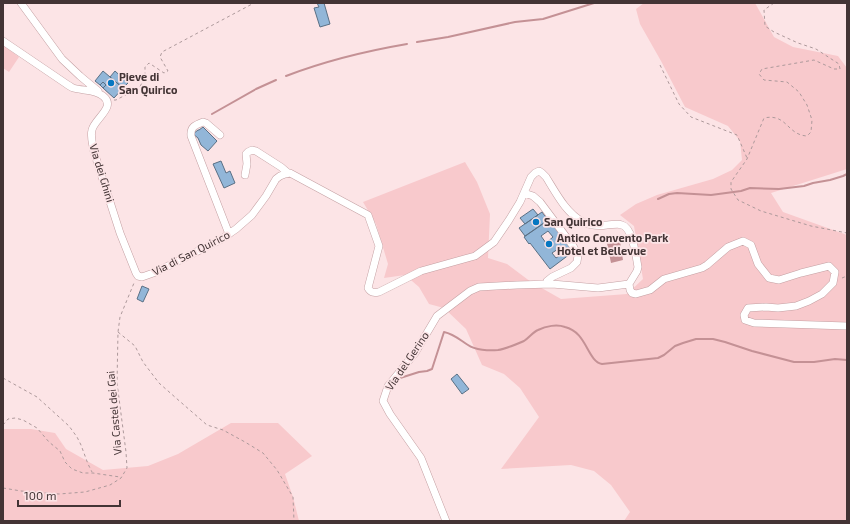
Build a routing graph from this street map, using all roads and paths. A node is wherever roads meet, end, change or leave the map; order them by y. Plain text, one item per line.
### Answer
1 (21, 3) edge
2 (254, 3) edge
3 (774, 3) edge
4 (3, 41) edge
5 (660, 64) dead end
6 (105, 98) junction
7 (220, 135) dead end
8 (747, 159) junction
9 (288, 173) junction
10 (245, 175) dead end
11 (524, 193) junction
12 (847, 233) edge
13 (229, 234) junction
14 (137, 275) junction
15 (546, 284) junction
16 (629, 284) junction
17 (847, 326) edge
18 (118, 332) junction
19 (3, 378) edge
20 (3, 425) edge
21 (93, 473) junction
22 (120, 478) junction
23 (3, 488) edge
24 (294, 521) edge
25 (446, 521) edge

1 - 6 street
2 - 6 path
3 - 8 path
4 - 6 street
5 - 8 path
6 - 14 street, Via dei Ghini
7 - 13 street
8 - 12 path
9 - 10 street
9 - 11 street
9 - 13 street, Via di San Quirico
11 - 15 street
11 - 16 street
13 - 14 street, Via di San Quirico
14 - 18 path, Via Castel dei Gai
15 - 16 street, Via del Gerino
15 - 25 street, Via del Gerino
16 - 17 street
18 - 22 path, Via Castel dei Gai
18 - 24 path
19 - 21 path
20 - 21 path
21 - 22 path
22 - 23 path

